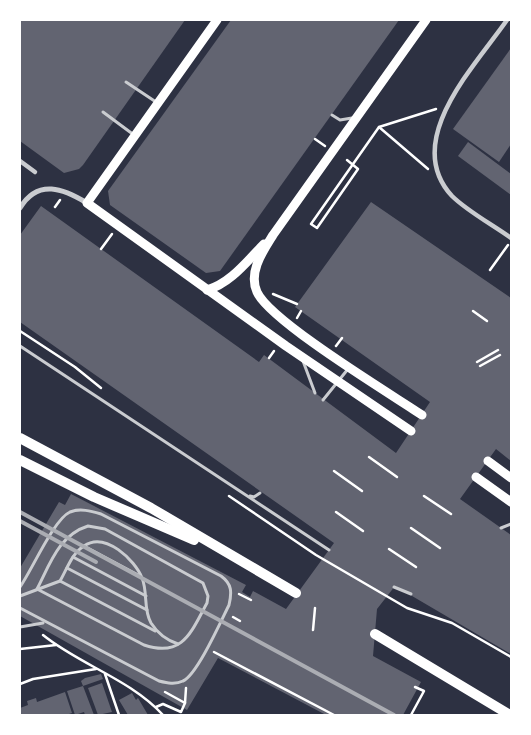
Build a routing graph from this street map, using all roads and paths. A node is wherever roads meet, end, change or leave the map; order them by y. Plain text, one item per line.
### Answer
1 (217, 20) edge
2 (426, 20) edge
3 (507, 20) edge
4 (126, 82) dead end
5 (156, 103) junction
6 (447, 106) junction
7 (103, 112) dead end
8 (360, 112) junction
9 (332, 115) dead end
10 (379, 127) junction
11 (135, 136) junction
12 (347, 160) dead end
13 (20, 161) edge
14 (35, 172) dead end
15 (440, 180) junction
16 (60, 198) dead end
17 (87, 203) junction
18 (20, 208) edge
19 (55, 208) dead end
20 (273, 235) junction
21 (511, 240) edge
22 (490, 270) dead end
23 (207, 290) junction
24 (473, 312) dead end
25 (487, 321) dead end
26 (20, 331) edge
27 (342, 338) dead end
28 (20, 346) edge
29 (335, 348) dead end
30 (498, 350) dead end
31 (298, 354) junction
32 (500, 355) dead end
33 (477, 362) dead end
34 (480, 366) dead end
35 (350, 367) junction
36 (338, 382) junction
37 (104, 390) dead end
38 (315, 393) dead end
39 (324, 400) dead end
40 (422, 415) dead end
41 (411, 431) dead end
42 (20, 438) edge
43 (369, 458) dead end
44 (20, 460) edge
45 (488, 461) dead end
46 (334, 471) dead end
47 (397, 476) dead end
48 (476, 477) dead end
49 (511, 478) edge
50 (362, 491) dead end
51 (260, 493) dead end
52 (249, 496) junction
53 (424, 496) dead end
54 (511, 502) edge
55 (336, 512) dead end
56 (451, 514) dead end
57 (511, 524) edge
58 (411, 528) dead end
59 (501, 528) dead end
60 (363, 531) dead end
61 (83, 546) junction
62 (440, 548) dead end
63 (390, 549) dead end
64 (329, 550) dead end
65 (222, 552) junction
66 (73, 557) junction
67 (67, 568) junction
68 (416, 568) dead end
69 (142, 576) junction
70 (60, 581) junction
71 (20, 587) edge
72 (394, 587) dead end
73 (37, 589) junction
74 (296, 593) dead end
75 (411, 594) dead end
76 (20, 596) edge
77 (147, 596) junction
78 (20, 608) edge
79 (314, 608) dead end
80 (407, 608) dead end
81 (147, 610) junction
82 (43, 623) dead end
83 (20, 627) edge
84 (313, 630) dead end
85 (158, 632) junction
86 (42, 634) dead end
87 (374, 634) dead end
88 (56, 645) junction
89 (179, 645) junction
90 (20, 649) edge
91 (212, 652) dead end
92 (511, 657) edge
93 (97, 668) junction
94 (105, 673) junction
95 (20, 684) edge
96 (415, 687) dead end
97 (185, 703) dead end
98 (156, 707) junction
99 (119, 715) edge
100 (163, 715) edge
101 (334, 715) edge
102 (411, 715) edge
103 (510, 715) edge

1 - 5 main road
2 - 8 main road
3 - 6 street
4 - 5 lane
5 - 11 main road
6 - 10 path
6 - 15 street
7 - 11 lane
8 - 9 lane
8 - 20 main road
10 - 12 path
10 - 15 path
11 - 17 main road
13 - 14 street
15 - 21 street
16 - 19 path
17 - 18 street
17 - 23 main road
20 - 23 main road
20 - 35 main road
21 - 22 path
23 - 31 main road
24 - 25 path
26 - 37 path
27 - 29 path
28 - 52 lane
30 - 33 path
31 - 36 main road
31 - 38 lane
32 - 34 path
35 - 36 lane
35 - 40 main road
36 - 39 lane
36 - 41 main road
42 - 65 highway
43 - 47 path
44 - 65 highway
45 - 49 main road
46 - 50 path
48 - 54 main road
51 - 52 lane
52 - 64 lane
53 - 56 path
55 - 60 path
57 - 59 lane
58 - 62 path
61 - 66 lane
61 - 69 lane
61 - 69 lane
63 - 68 path
65 - 74 highway
66 - 67 lane
66 - 77 lane
67 - 70 lane
67 - 81 lane
69 - 77 lane
70 - 73 lane
70 - 85 lane
71 - 78 lane
72 - 75 lane
73 - 76 lane
73 - 89 lane
73 - 89 lane
77 - 81 lane
79 - 84 path
80 - 92 path
81 - 85 lane
82 - 83 lane
85 - 89 lane
86 - 88 path
87 - 103 highway
88 - 90 path
88 - 93 path
91 - 101 path
93 - 94 path
93 - 95 path
94 - 98 path
94 - 99 path
96 - 102 path
97 - 98 path
98 - 100 path

